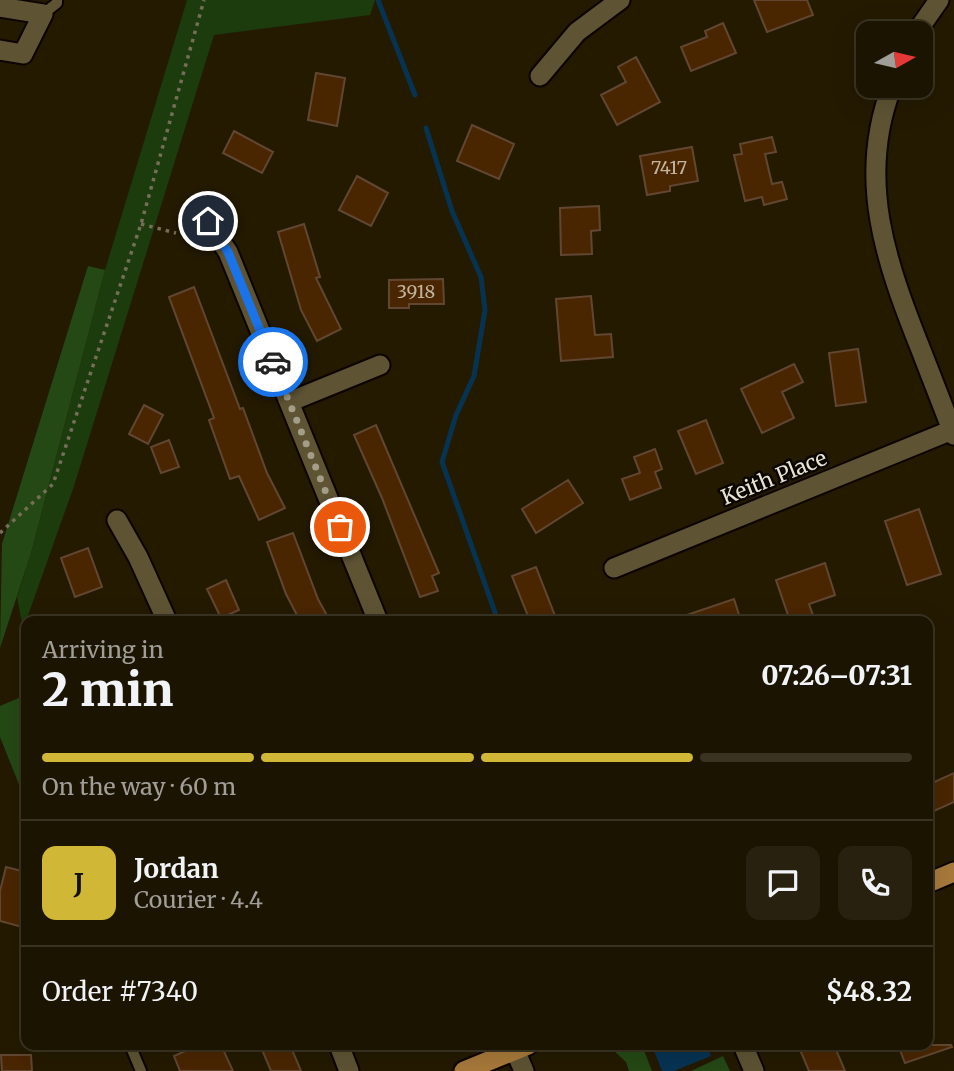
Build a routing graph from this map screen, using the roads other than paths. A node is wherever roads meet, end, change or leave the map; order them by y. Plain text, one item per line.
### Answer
1 (57, 0) edge
2 (620, 0) edge
3 (939, 0) edge
4 (0, 6) edge
5 (43, 14) junction
6 (924, 21) edge
7 (0, 50) edge
8 (540, 76) dead end
9 (888, 98) edge
10 (208, 221) dead end
11 (380, 365) dead end
12 (289, 402) junction
13 (953, 432) edge
14 (117, 520) dead end
15 (614, 568) dead end
16 (165, 616) edge
17 (376, 616) edge
18 (954, 872) edge
19 (933, 881) edge
20 (132, 1050) edge
21 (341, 1050) edge
22 (515, 1050) edge
23 (522, 1050) edge
24 (745, 1050) edge
25 (141, 1071) edge
26 (349, 1071) edge
27 (464, 1071) edge
28 (524, 1071) edge
29 (754, 1071) edge

1 - 5 lane
2 - 8 street
3 - 6 street
4 - 5 street
5 - 7 street
9 - 13 street
10 - 12 street
11 - 12 street
12 - 17 street
13 - 15 street, Keith Place
14 - 16 street
18 - 19 main road
20 - 25 lane
21 - 26 street
22 - 27 main road
23 - 28 street
24 - 29 street

